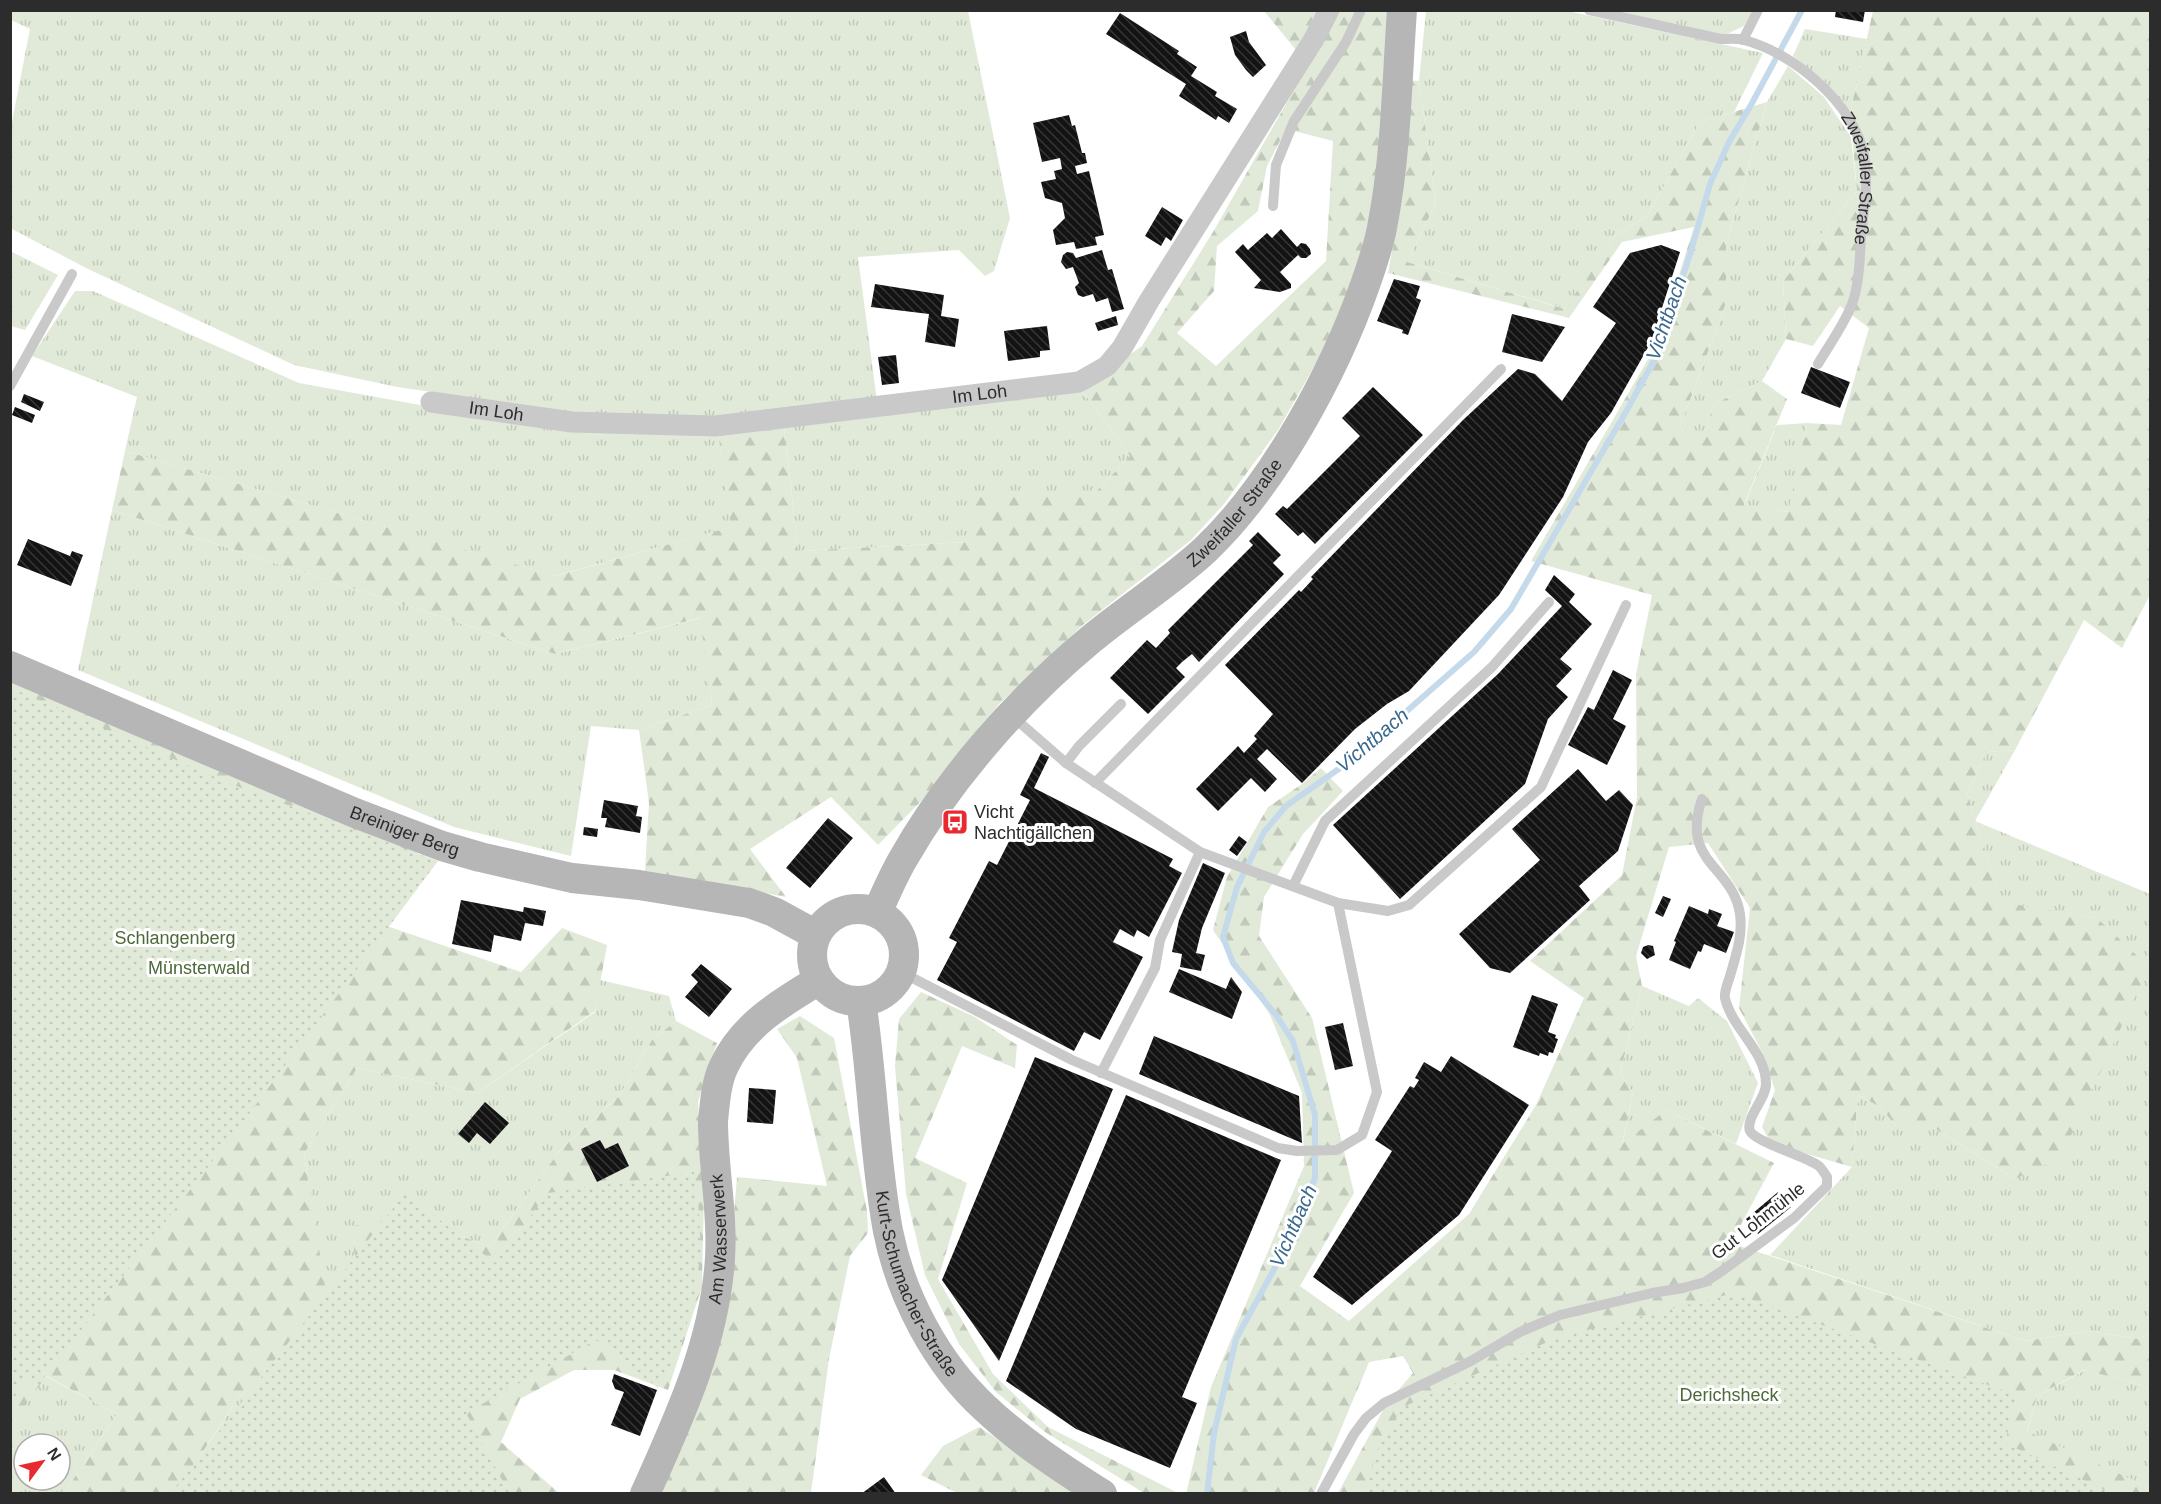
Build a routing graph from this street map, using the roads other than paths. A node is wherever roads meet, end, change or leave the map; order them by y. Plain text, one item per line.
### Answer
1 (1329, 10) edge
2 (1361, 10) edge
3 (1402, 10) edge
4 (1589, 10) edge
5 (1758, 10) edge
6 (1743, 40) junction
7 (1273, 206) dead end
8 (72, 274) dead end
9 (1818, 364) dead end
10 (1501, 369) dead end
11 (10, 386) edge
12 (431, 402) dead end
13 (1549, 602) dead end
14 (1626, 605) dead end
15 (10, 666) edge
16 (1121, 704) dead end
17 (1011, 715) junction
18 (1066, 763) junction
19 (1095, 783) junction
20 (1702, 799) dead end
21 (1200, 852) junction
22 (1293, 886) junction
23 (1338, 903) junction
24 (877, 913) junction
25 (816, 935) junction
26 (901, 972) junction
27 (819, 980) junction
28 (861, 1001) junction
29 (1101, 1073) junction
30 (645, 1494) edge
31 (1102, 1494) edge
32 (1321, 1494) edge

1 - 12 street, Im Loh
2 - 7 lane
3 - 17 main road, Zweifaller Straße
4 - 6 lane, Zweifaller Straße
5 - 6 lane
6 - 9 lane, Zweifaller Straße
8 - 11 lane
10 - 19 lane
13 - 22 lane
14 - 23 lane
15 - 25 main road, Breiniger Berg
16 - 18 lane
17 - 18 lane
17 - 24 main road, Zweifaller Straße
18 - 19 lane
19 - 21 lane
20 - 32 lane, Gut Lohmühle
21 - 22 lane
21 - 29 lane
22 - 23 lane
23 - 29 lane
24 - 25 main road
24 - 26 main road
25 - 27 main road
26 - 28 main road
26 - 29 lane
27 - 28 main road
27 - 30 main road, Am Wasserwerk
28 - 31 main road, Kurt-Schumacher-Straße

